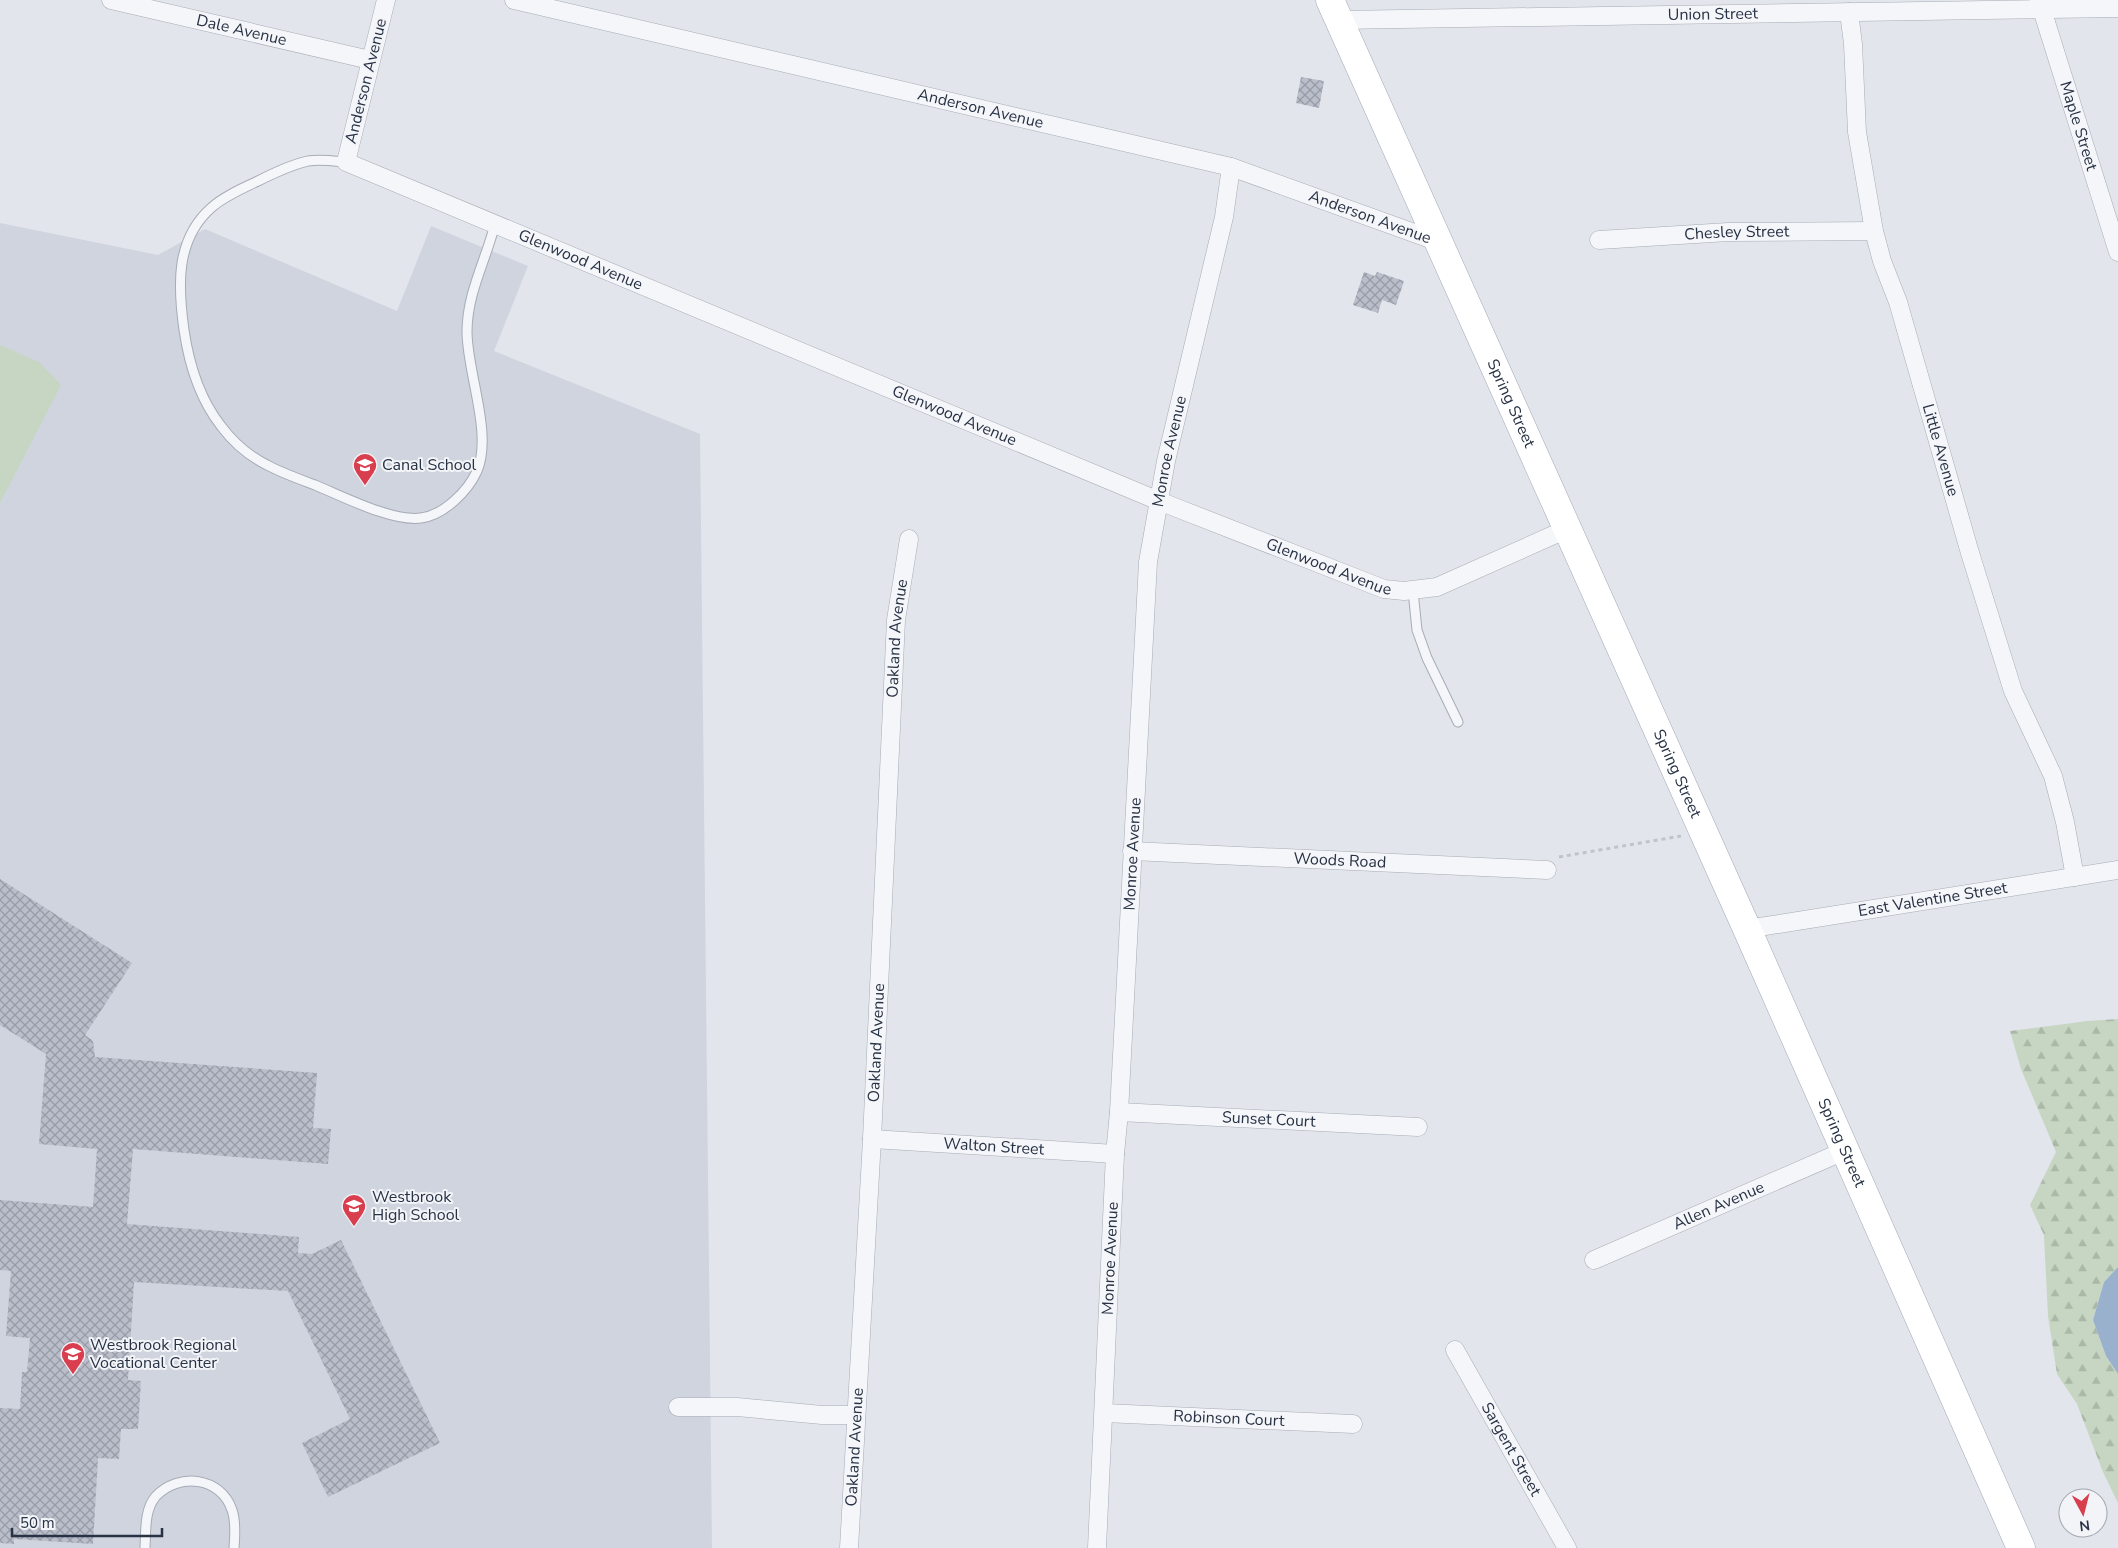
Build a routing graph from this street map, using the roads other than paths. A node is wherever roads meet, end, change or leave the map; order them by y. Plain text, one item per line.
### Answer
1 (111, 0) edge
2 (386, 0) edge
3 (514, 0) edge
4 (2040, 5) edge
5 (1808, 7) edge
6 (1568, 8) edge
7 (2118, 8) edge
8 (1334, 10) edge
9 (1849, 12) junction
10 (370, 60) junction
11 (346, 162) junction
12 (1231, 167) junction
13 (495, 224) junction
14 (1874, 231) junction
15 (1599, 240) dead end
16 (1439, 242) junction
17 (2118, 252) edge
18 (1159, 502) junction
19 (1567, 529) junction
20 (909, 539) dead end
21 (1413, 591) junction
22 (1458, 722) dead end
23 (1132, 852) junction
24 (1547, 870) road end
25 (2118, 870) edge
26 (2075, 877) junction
27 (1747, 929) junction
28 (1120, 1112) junction
29 (1418, 1127) dead end
30 (872, 1139) junction
31 (1844, 1151) junction
32 (1115, 1154) junction
33 (1594, 1260) dead end
34 (1455, 1350) dead end
35 (678, 1406) dead end
36 (1104, 1413) junction
37 (856, 1415) junction
38 (1353, 1424) dead end
39 (144, 1548) edge
40 (234, 1548) edge
41 (849, 1548) edge
42 (1097, 1548) edge
43 (1568, 1548) edge
44 (2021, 1548) edge

1 - 10 street, Dale Avenue
2 - 10 street, Anderson Avenue
3 - 12 street, Anderson Avenue
4 - 7 street, Union Street
4 - 9 street, Union Street
4 - 17 street, Maple Street
5 - 6 street, Union Street
5 - 9 street, Union Street
6 - 8 street, Union Street
8 - 16 main road, Spring Street
9 - 14 street, Little Avenue
10 - 11 street, Anderson Avenue
11 - 13 street, Glenwood Avenue
11 - 13 lane
12 - 16 street, Anderson Avenue
12 - 18 street, Monroe Avenue
13 - 18 street, Glenwood Avenue
14 - 15 street, Chesley Street
14 - 26 street, Little Avenue
16 - 19 main road, Spring Street
18 - 21 street, Glenwood Avenue
18 - 23 street, Monroe Avenue
19 - 21 street, Glenwood Avenue
19 - 27 main road, Spring Street
20 - 30 street, Oakland Avenue
21 - 22 lane
23 - 24 street, Woods Road
23 - 28 street, Monroe Avenue
25 - 26 street, East Valentine Street
26 - 27 street, East Valentine Street
27 - 31 main road, Spring Street
28 - 29 street, Sunset Court
28 - 32 street, Monroe Avenue
30 - 32 street, Walton Street
30 - 37 street, Oakland Avenue
31 - 33 street, Allen Avenue
31 - 44 main road, Spring Street
32 - 36 street, Monroe Avenue
34 - 43 street, Sargent Street
35 - 37 street
36 - 38 street, Robinson Court
36 - 42 street, Monroe Avenue
37 - 41 street, Oakland Avenue
39 - 40 lane

